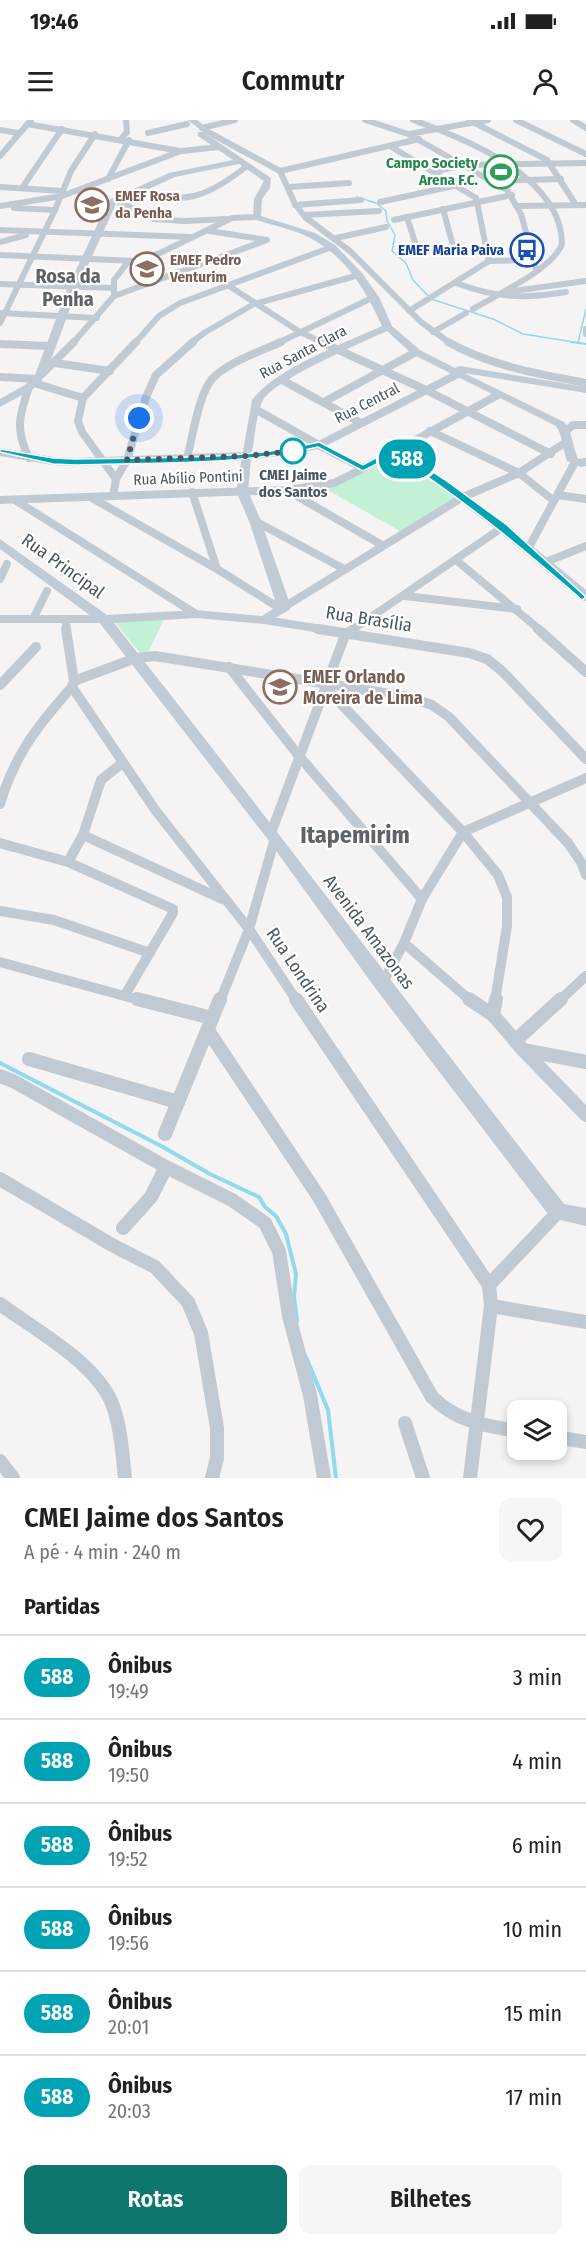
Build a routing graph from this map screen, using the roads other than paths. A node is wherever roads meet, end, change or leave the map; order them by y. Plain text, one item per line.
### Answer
1 (126, 120) edge
2 (235, 120) edge
3 (365, 120) edge
4 (413, 120) edge
5 (469, 120) edge
6 (488, 120) edge
7 (516, 120) edge
8 (573, 120) edge
9 (187, 121) edge
10 (29, 122) edge
11 (476, 122) junction
12 (77, 123) dead end
13 (586, 128) edge
14 (65, 129) junction
15 (441, 129) junction
16 (0, 130) edge
17 (204, 131) junction
18 (18, 133) junction
19 (148, 133) dead end
20 (95, 134) junction
21 (408, 134) junction
22 (121, 139) junction
23 (129, 140) junction
24 (419, 140) junction
25 (0, 141) edge
26 (11, 141) junction
27 (390, 146) junction
28 (164, 147) junction
29 (219, 147) junction
30 (181, 151) junction
31 (586, 154) edge
32 (0, 156) edge
33 (161, 158) junction
34 (586, 163) edge
35 (243, 164) junction
36 (550, 164) junction
37 (463, 165) junction
38 (504, 165) junction
39 (280, 171) junction
40 (432, 172) junction
41 (108, 179) junction
42 (561, 179) junction
43 (528, 180) junction
44 (492, 181) junction
45 (349, 183) dead end
46 (458, 185) junction
47 (0, 187) edge
48 (289, 187) junction
49 (22, 188) junction
50 (135, 191) junction
51 (62, 193) junction
52 (512, 195) junction
53 (115, 200) junction
54 (361, 200) dead end
55 (479, 201) junction
56 (380, 202) dead end
57 (295, 205) junction
58 (551, 205) junction
59 (576, 205) junction
60 (586, 205) edge
61 (0, 206) edge
62 (517, 206) junction
63 (443, 209) junction
64 (56, 210) junction
65 (379, 211) dead end
66 (304, 214) junction
67 (256, 217) junction
68 (406, 217) junction
69 (231, 218) junction
70 (394, 220) dead end
71 (386, 227) dead end
72 (0, 230) edge
73 (208, 231) junction
74 (41, 232) junction
75 (98, 233) junction
76 (195, 237) junction
77 (0, 242) edge
78 (334, 243) junction
79 (453, 246) dead end
80 (417, 249) dead end
81 (0, 255) edge
82 (31, 257) junction
83 (86, 259) junction
84 (535, 260) junction
85 (489, 261) junction
86 (128, 262) junction
87 (536, 269) junction
88 (363, 272) junction
89 (586, 281) edge
90 (0, 284) edge
91 (17, 284) junction
92 (456, 284) junction
93 (229, 286) junction
94 (73, 287) junction
95 (114, 292) junction
96 (502, 292) junction
97 (566, 292) dead end
98 (374, 297) junction
99 (494, 297) junction
100 (254, 304) junction
101 (409, 311) junction
102 (2, 313) edge
103 (62, 316) junction
104 (97, 318) junction
105 (0, 323) edge
106 (388, 327) junction
107 (586, 329) edge
108 (300, 332) junction
109 (433, 332) junction
110 (586, 334) edge
111 (0, 344) edge
112 (50, 346) junction
113 (340, 351) junction
114 (416, 352) junction
115 (55, 363) junction
116 (442, 366) junction
117 (381, 370) junction
118 (110, 371) junction
119 (458, 374) junction
120 (0, 377) edge
121 (282, 380) junction
122 (35, 381) junction
123 (586, 383) edge
124 (426, 390) junction
125 (586, 390) edge
126 (498, 395) junction
127 (83, 398) junction
128 (324, 402) junction
129 (0, 404) edge
130 (255, 409) junction
131 (467, 412) junction
132 (359, 423) junction
133 (586, 425) edge
134 (430, 431) junction
135 (566, 436) junction
136 (319, 444) junction
137 (395, 451) junction
138 (0, 452) edge
139 (551, 454) junction
140 (246, 456) junction
141 (29, 458) junction
142 (187, 458) junction
143 (100, 460) junction
144 (127, 460) junction
145 (583, 460) edge
146 (363, 469) junction
147 (519, 473) junction
148 (116, 479) junction
149 (288, 490) junction
150 (242, 491) junction
151 (192, 492) junction
152 (112, 496) junction
153 (463, 496) junction
154 (92, 498) junction
155 (556, 498) junction
156 (586, 499) edge
157 (0, 500) edge
158 (15, 500) junction
159 (255, 521) junction
160 (503, 527) junction
161 (0, 543) edge
162 (382, 545) junction
163 (586, 546) edge
164 (529, 547) junction
165 (456, 560) junction
166 (546, 562) junction
167 (8, 564) dead end
168 (344, 568) junction
169 (217, 569) junction
170 (0, 579) edge
171 (46, 591) dead end
172 (405, 596) junction
173 (586, 597) edge
174 (283, 608) junction
175 (517, 609) junction
176 (196, 614) junction
177 (0, 619) edge
178 (33, 619) junction
179 (66, 619) junction
180 (104, 619) junction
181 (265, 620) junction
182 (345, 635) junction
183 (36, 647) dead end
184 (136, 658) junction
185 (229, 668) junction
186 (586, 672) edge
187 (4, 675) edge
188 (73, 684) junction
189 (325, 684) junction
190 (0, 685) edge
191 (299, 756) junction
192 (586, 759) edge
193 (121, 764) junction
194 (586, 778) edge
195 (0, 804) edge
196 (529, 804) junction
197 (463, 832) junction
198 (84, 835) junction
199 (273, 835) junction
200 (0, 843) edge
201 (68, 862) junction
202 (586, 875) edge
203 (422, 898) junction
204 (224, 899) junction
205 (0, 911) edge
206 (249, 929) junction
207 (404, 943) junction
208 (150, 953) junction
209 (0, 962) edge
210 (586, 976) edge
211 (382, 984) junction
212 (125, 995) junction
213 (493, 1015) junction
214 (210, 1025) junction
215 (519, 1046) junction
216 (29, 1059) dead end
217 (586, 1062) edge
218 (0, 1077) edge
219 (178, 1102) junction
220 (586, 1115) edge
221 (165, 1134) dead end
222 (166, 1167) junction
223 (0, 1179) edge
224 (558, 1212) junction
225 (586, 1216) edge
226 (123, 1228) dead end
227 (489, 1285) junction
228 (0, 1305) edge
229 (491, 1306) junction
230 (586, 1322) edge
231 (405, 1423) dead end
232 (477, 1425) junction
233 (507, 1429) edge
234 (567, 1439) edge
235 (586, 1442) edge
236 (0, 1461) edge
237 (13, 1478) edge
238 (125, 1478) edge
239 (212, 1478) edge
240 (324, 1478) edge
241 (423, 1478) edge
242 (470, 1478) edge

1 - 22 street
2 - 17 street
3 - 21 street
4 - 15 street
5 - 11 street
6 - 11 street
7 - 31 street
8 - 13 street
9 - 17 street
9 - 19 street
10 - 14 street
10 - 18 street
11 - 15 street
11 - 36 street
12 - 14 street
14 - 20 street
14 - 49 street
15 - 21 street
15 - 38 street
16 - 18 street
17 - 29 street
17 - 39 street
18 - 26 street
20 - 22 street
20 - 51 street
21 - 24 street
22 - 23 street
23 - 28 street
23 - 41 street
24 - 27 street
24 - 37 street
25 - 26 street
26 - 32 street
27 - 39 street
27 - 40 street
28 - 30 street
28 - 33 street
29 - 30 street
29 - 35 street
30 - 33 street
33 - 41 street
34 - 36 street
35 - 50 street
35 - 50 street
35 - 67 street
36 - 38 street
36 - 42 street
37 - 38 street
37 - 40 street
37 - 44 street
38 - 43 street
39 - 48 street
40 - 46 street
41 - 51 street
42 - 43 street
42 - 59 street
43 - 44 street
43 - 58 street
44 - 52 street
45 - 48 street
46 - 55 street
46 - 56 street
47 - 49 street
48 - 57 street
49 - 51 street
50 - 53 street
51 - 61 street
51 - 64 street
52 - 55 street
52 - 62 street
53 - 69 street
53 - 75 street
54 - 57 street
55 - 63 street
55 - 85 street
57 - 66 street
58 - 59 street
58 - 62 street
58 - 87 street
59 - 60 street
61 - 64 street
62 - 84 street
63 - 68 street
63 - 79 street
64 - 74 street
65 - 66 street
66 - 78 street
67 - 69 street
67 - 78 street
68 - 70 street
68 - 80 street
69 - 73 street
71 - 78 street
72 - 74 street
73 - 76 street
73 - 95 street
74 - 75 street
74 - 77 street
74 - 82 street
75 - 76 street
75 - 83 street
76 - 86 street
78 - 88 street
78 - 93 street
81 - 82 street
82 - 83 street
82 - 91 street
83 - 86 street
83 - 94 street
84 - 85 street
84 - 87 street
85 - 92 street
86 - 95 street
87 - 96 street
88 - 98 street
88 - 100 street
88 - 101 street
89 - 96 street
90 - 91 street
91 - 94 street
91 - 102 street
92 - 99 street
92 - 101 street
93 - 100 street
93 - 118 street
94 - 95 street
94 - 103 street
95 - 104 street
96 - 99 street
97 - 99 street
98 - 106 street
98 - 108 street
99 - 109 street
100 - 108 street
100 - 144 street
101 - 109 street
102 - 103 street
102 - 105 street
103 - 104 street
103 - 112 street
104 - 115 street
106 - 113 street, Rua Santa Clara
106 - 114 street
107 - 110 street
108 - 113 street
108 - 142 street
109 - 123 street
111 - 112 street
112 - 122 street
113 - 117 street
113 - 121 street, Rua Santa Clara
114 - 116 street
114 - 117 street
115 - 118 street
115 - 122 street
116 - 119 street
116 - 125 street
117 - 124 street
117 - 128 street
118 - 127 street
119 - 124 street, Rua Central
119 - 126 street
120 - 122 street
121 - 128 street
121 - 130 street, Rua Santa Clara
122 - 127 street
122 - 129 street
122 - 141 street
124 - 131 street
124 - 132 street, Rua Central
126 - 131 street, Rua Abílio Pontini
126 - 135 street
127 - 143 street
128 - 132 street
130 - 136 street
130 - 140 street, Rua Santa Clara
131 - 134 street, Rua Abílio Pontini
131 - 139 street
132 - 136 street, Rua Central
133 - 135 street
134 - 137 street, Rua Abílio Pontini
134 - 147 street
135 - 139 street
135 - 145 street
136 - 140 street, Rua Central
136 - 146 street
137 - 146 street, Rua Abílio Pontini
137 - 153 street
138 - 141 street, Rua Central
139 - 147 street
140 - 142 street, Rua Central
140 - 150 street, Rua Santa Clara
141 - 143 street, Rua Central
142 - 144 street, Rua Central
143 - 144 street, Rua Central
143 - 148 street
144 - 148 street
145 - 155 street
146 - 149 street, Rua Abílio Pontini
147 - 153 street
147 - 155 street
148 - 152 street
149 - 150 street, Rua Abílio Pontini
149 - 162 street
150 - 151 street, Rua Abílio Pontini
150 - 159 street, Rua Santa Clara
151 - 152 street, Rua Abílio Pontini
151 - 169 street
152 - 154 street, Rua Abílio Pontini
153 - 160 street
153 - 162 street
154 - 158 street, Rua Abílio Pontini
154 - 169 street
155 - 156 street
155 - 164 street
157 - 158 street, Rua Abílio Pontini
158 - 176 street
159 - 168 street
159 - 174 street, Rua Santa Clara
160 - 164 street
160 - 165 street
161 - 180 street, Rua Principal
162 - 168 street
163 - 166 street
164 - 166 street
165 - 172 street
165 - 175 street
166 - 173 street
167 - 170 street
168 - 174 street
169 - 174 street
171 - 178 street
172 - 175 street
172 - 182 street
174 - 181 street
175 - 186 street
176 - 180 street, Rua Brasília
176 - 181 street, Rua Brasília
177 - 178 street
178 - 179 street
179 - 180 street
179 - 188 street, Rua Londrina
180 - 184 street, Avenida Amazonas
181 - 182 street, Rua Brasília
182 - 189 street
182 - 192 street, Rua Brasília
183 - 187 street
184 - 185 street
184 - 188 street
184 - 199 street, Avenida Amazonas
185 - 189 street
185 - 191 street
187 - 190 street
188 - 193 street, Rua Londrina
188 - 195 street
189 - 191 street
189 - 196 street
189 - 197 street
191 - 199 street
191 - 203 street
193 - 198 street
193 - 204 street, Rua Londrina
194 - 196 street
196 - 197 street
196 - 202 street
197 - 203 street
197 - 213 street
198 - 201 street
198 - 204 street
199 - 206 street
199 - 211 street, Avenida Amazonas
200 - 201 street
201 - 208 street
203 - 207 street
204 - 206 street, Rua Londrina
205 - 208 street
206 - 214 street
206 - 227 street, Rua Londrina
207 - 211 street
207 - 213 street
208 - 212 street
209 - 212 street
210 - 215 street
211 - 224 street, Avenida Amazonas
212 - 214 street
213 - 215 street
214 - 219 street
214 - 232 street
215 - 217 street
215 - 220 street
216 - 219 street
218 - 222 street
219 - 221 street
222 - 226 street
222 - 240 street
223 - 239 street
224 - 225 street
224 - 227 street
227 - 229 street
228 - 238 street
229 - 230 street
229 - 232 street
231 - 241 street
232 - 233 street
232 - 242 street
234 - 235 street
236 - 237 street

